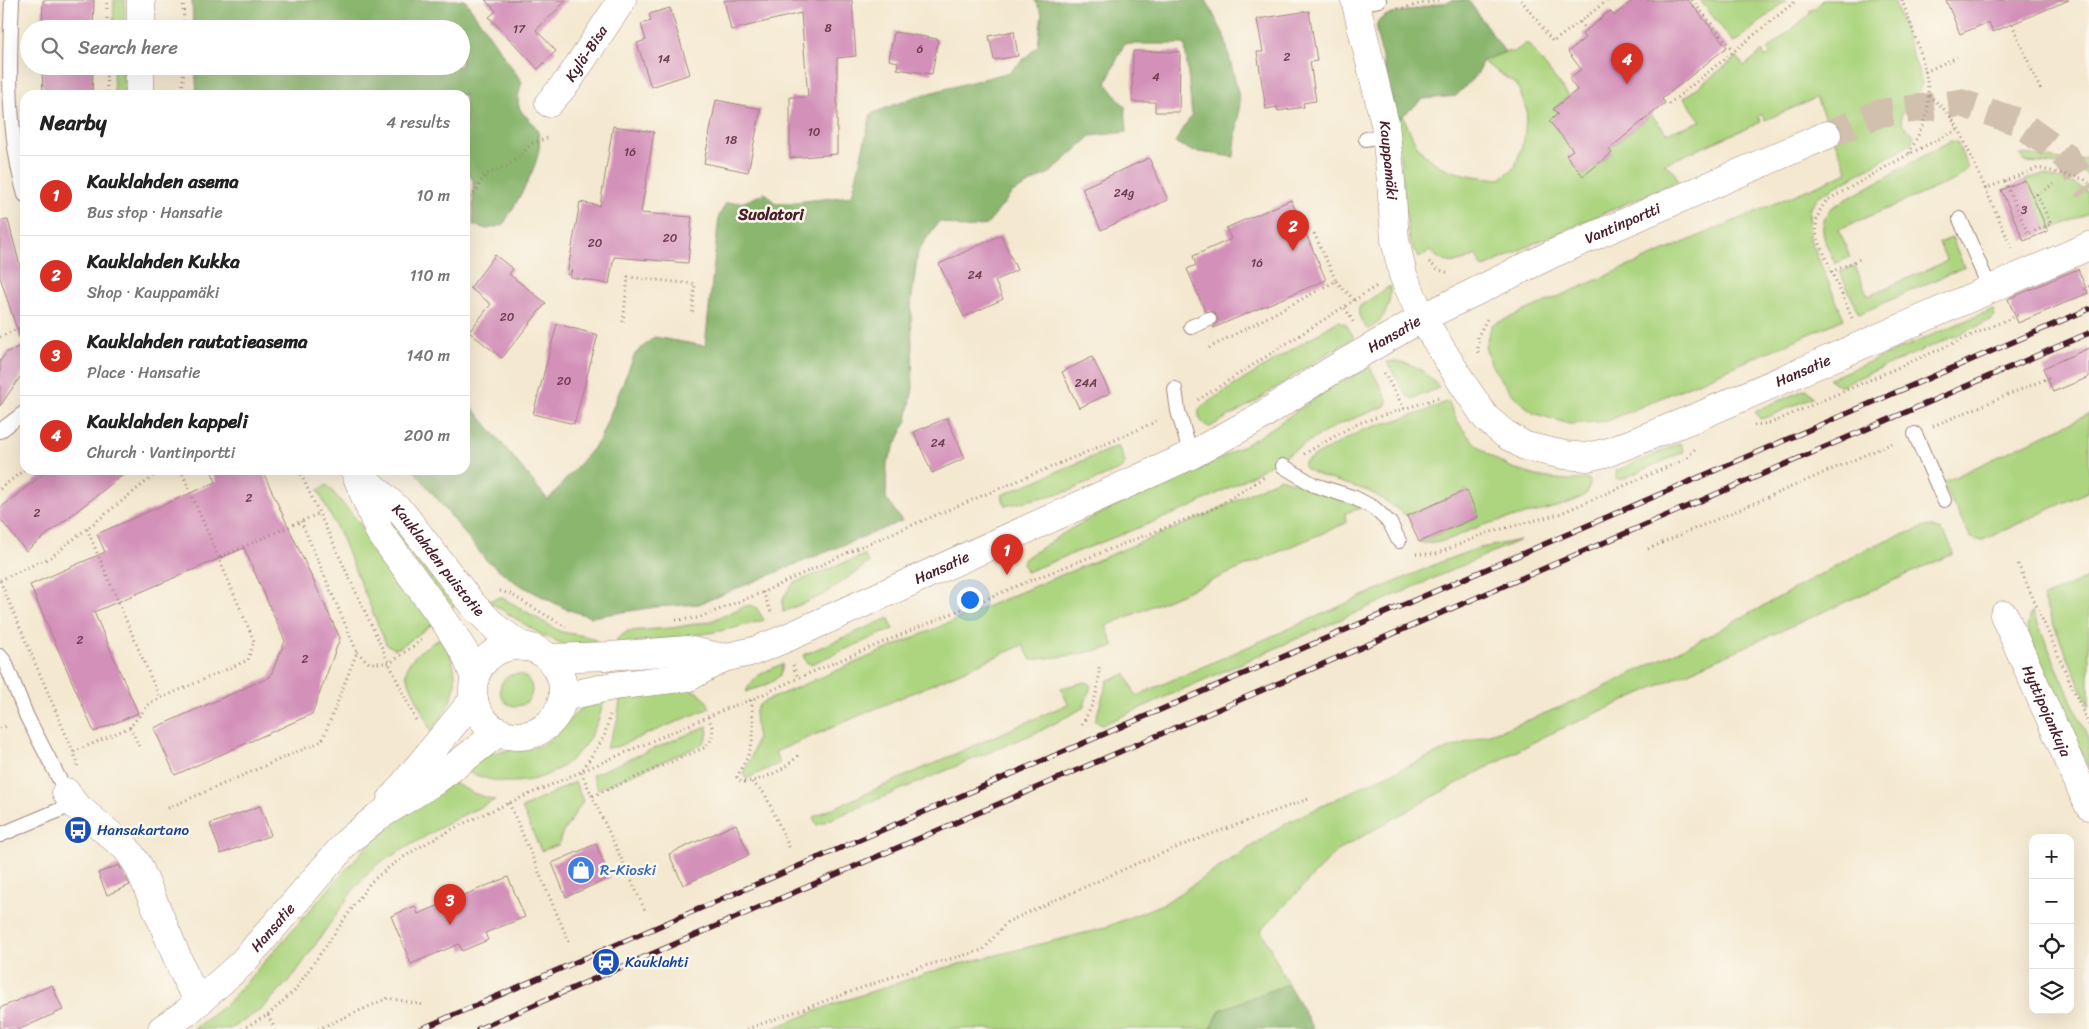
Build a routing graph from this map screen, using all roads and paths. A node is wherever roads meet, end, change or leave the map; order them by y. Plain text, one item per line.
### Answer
1 (12, 0) edge
2 (107, 0) edge
3 (141, 0) edge
4 (183, 0) edge
5 (622, 0) edge
6 (1521, 0) edge
7 (1608, 0) edge
8 (1692, 0) edge
9 (1797, 0) edge
10 (1902, 0) edge
11 (1363, 2) edge
12 (106, 20) edge
13 (141, 20) edge
14 (184, 20) edge
15 (1580, 22) junction
16 (2012, 24) dead end
17 (1587, 30) dead end
18 (1733, 50) junction
19 (1957, 57) dead end
20 (1925, 72) junction
21 (106, 75) edge
22 (140, 75) edge
23 (183, 75) edge
24 (107, 90) edge
25 (140, 90) edge
26 (182, 90) edge
27 (2041, 91) dead end
28 (1929, 95) junction
29 (549, 103) dead end
30 (1669, 104) dead end
31 (1959, 129) junction
32 (1827, 135) tunnel mouth
33 (550, 137) dead end
34 (1909, 154) junction
35 (20, 166) edge
36 (2005, 181) junction
37 (2089, 183) edge
38 (2054, 184) dead end
39 (1985, 189) junction
40 (470, 196) edge
41 (1960, 219) dead end
42 (1313, 231) dead end
43 (2089, 246) edge
44 (1860, 259) dead end
45 (1831, 272) junction
46 (1403, 275) junction
47 (1985, 278) junction
48 (1336, 281) junction
49 (2089, 286) edge
50 (2084, 289) dead end
51 (1355, 301) junction
52 (692, 316) dead end
53 (1490, 316) dead end
54 (1422, 318) junction
55 (1209, 319) dead end
56 (624, 322) dead end
57 (1854, 323) dead end
58 (20, 327) edge
59 (1191, 327) dead end
60 (0, 337) edge
61 (1209, 348) dead end
62 (2051, 377) dead end
63 (1463, 384) junction
64 (1175, 389) dead end
65 (1178, 411) junction
66 (20, 416) edge
67 (0, 431) edge
68 (1915, 434) junction
69 (1192, 455) junction
70 (1283, 466) junction
71 (20, 473) edge
72 (154, 475) edge
73 (183, 475) edge
74 (301, 475) edge
75 (356, 475) edge
76 (359, 475) edge
77 (0, 489) edge
78 (1944, 500) dead end
79 (320, 513) junction
80 (301, 521) junction
81 (87, 529) junction
82 (1399, 541) dead end
83 (1648, 549) dead end
84 (220, 557) junction
85 (2018, 564) dead end
86 (0, 580) edge
87 (492, 588) dead end
88 (2004, 615) dead end
89 (671, 621) dead end
90 (571, 628) dead end
91 (428, 636) dead end
92 (523, 647) junction
93 (358, 652) junction
94 (0, 656) edge
95 (549, 658) junction
96 (723, 658) junction
97 (390, 663) junction
98 (1099, 665) dead end
99 (474, 688) junction
100 (563, 696) junction
101 (160, 699) junction
102 (751, 700) junction
103 (612, 711) dead end
104 (708, 717) junction
105 (1082, 725) dead end
106 (2089, 725) edge
107 (130, 727) junction
108 (420, 729) dead end
109 (499, 732) junction
110 (139, 746) dead end
111 (74, 752) junction
112 (798, 755) dead end
113 (581, 772) junction
114 (752, 782) junction
115 (593, 796) junction
116 (70, 798) junction
117 (1311, 798) dead end
118 (509, 803) junction
119 (2089, 806) edge
120 (168, 808) dead end
121 (377, 817) junction
122 (0, 835) edge
123 (790, 849) dead end
124 (645, 910) dead end
125 (569, 942) dead end
126 (200, 1001) junction
127 (423, 1005) dead end
128 (268, 1015) junction
129 (162, 1029) edge
130 (242, 1029) edge
131 (275, 1029) edge
132 (318, 1029) edge
133 (747, 1029) edge

1 - 35 lane
2 - 12 path
3 - 13 main road
4 - 14 path
5 - 29 main road, Kylä-Bisa
6 - 15 path
7 - 15 path
8 - 18 path
9 - 18 path
10 - 20 path
11 - 46 main road, Kauppamäki
15 - 17 path
16 - 27 path
18 - 30 path
19 - 20 path
20 - 28 path
21 - 24 path
22 - 25 main road
23 - 26 path
28 - 31 path
28 - 34 path
31 - 34 path
31 - 39 path
32 - 54 main road, Vantinportti
33 - 40 path
34 - 45 path
36 - 37 path
36 - 38 path
36 - 39 path
39 - 47 path
41 - 47 lane
42 - 48 path
43 - 47 main road, Hansatie
44 - 45 path
45 - 57 path
46 - 51 path
46 - 54 main road, Kauppamäki
47 - 63 main road, Hansatie
48 - 51 path
48 - 61 path
49 - 50 path
51 - 65 path
52 - 56 path
53 - 63 path
54 - 63 main road, Hansatie
54 - 69 main road, Hansatie
55 - 59 lane
58 - 60 path
62 - 68 path
63 - 70 path
64 - 65 lane
65 - 69 lane
65 - 89 path
66 - 67 lane
68 - 78 lane
68 - 83 path
69 - 96 main road, Hansatie
70 - 82 lane
70 - 102 path
71 - 77 path
72 - 81 path
73 - 84 path
74 - 79 path
75 - 99 main road, Kauklahden puistotie
76 - 92 main road, Kauklahden puistotie
79 - 80 path
79 - 97 path
80 - 84 path
80 - 93 path
81 - 86 path
81 - 101 path
84 - 101 path
85 - 106 path
86 - 111 path
87 - 90 path
88 - 119 main road, Hyttipojankuja
91 - 97 path
92 - 95 main road
92 - 99 main road
93 - 97 path
93 - 120 path
94 - 116 lane
95 - 96 main road, Hansatie
95 - 100 main road
96 - 100 main road, Hansatie
97 - 108 path
98 - 105 path
99 - 109 main road
99 - 121 main road, Hansatie
100 - 109 main road
101 - 107 path
102 - 104 path
102 - 114 path
103 - 113 path
104 - 113 path
104 - 115 path
107 - 110 path
107 - 111 path
109 - 121 main road, Hansatie
111 - 116 path
112 - 114 path
113 - 115 path
113 - 118 path
114 - 123 path
115 - 124 path
116 - 122 lane
116 - 126 main road
117 - 133 path
118 - 125 path
118 - 128 path
121 - 126 main road, Hansatie
126 - 129 main road, Hansatie
127 - 132 path
128 - 130 path
128 - 131 path

